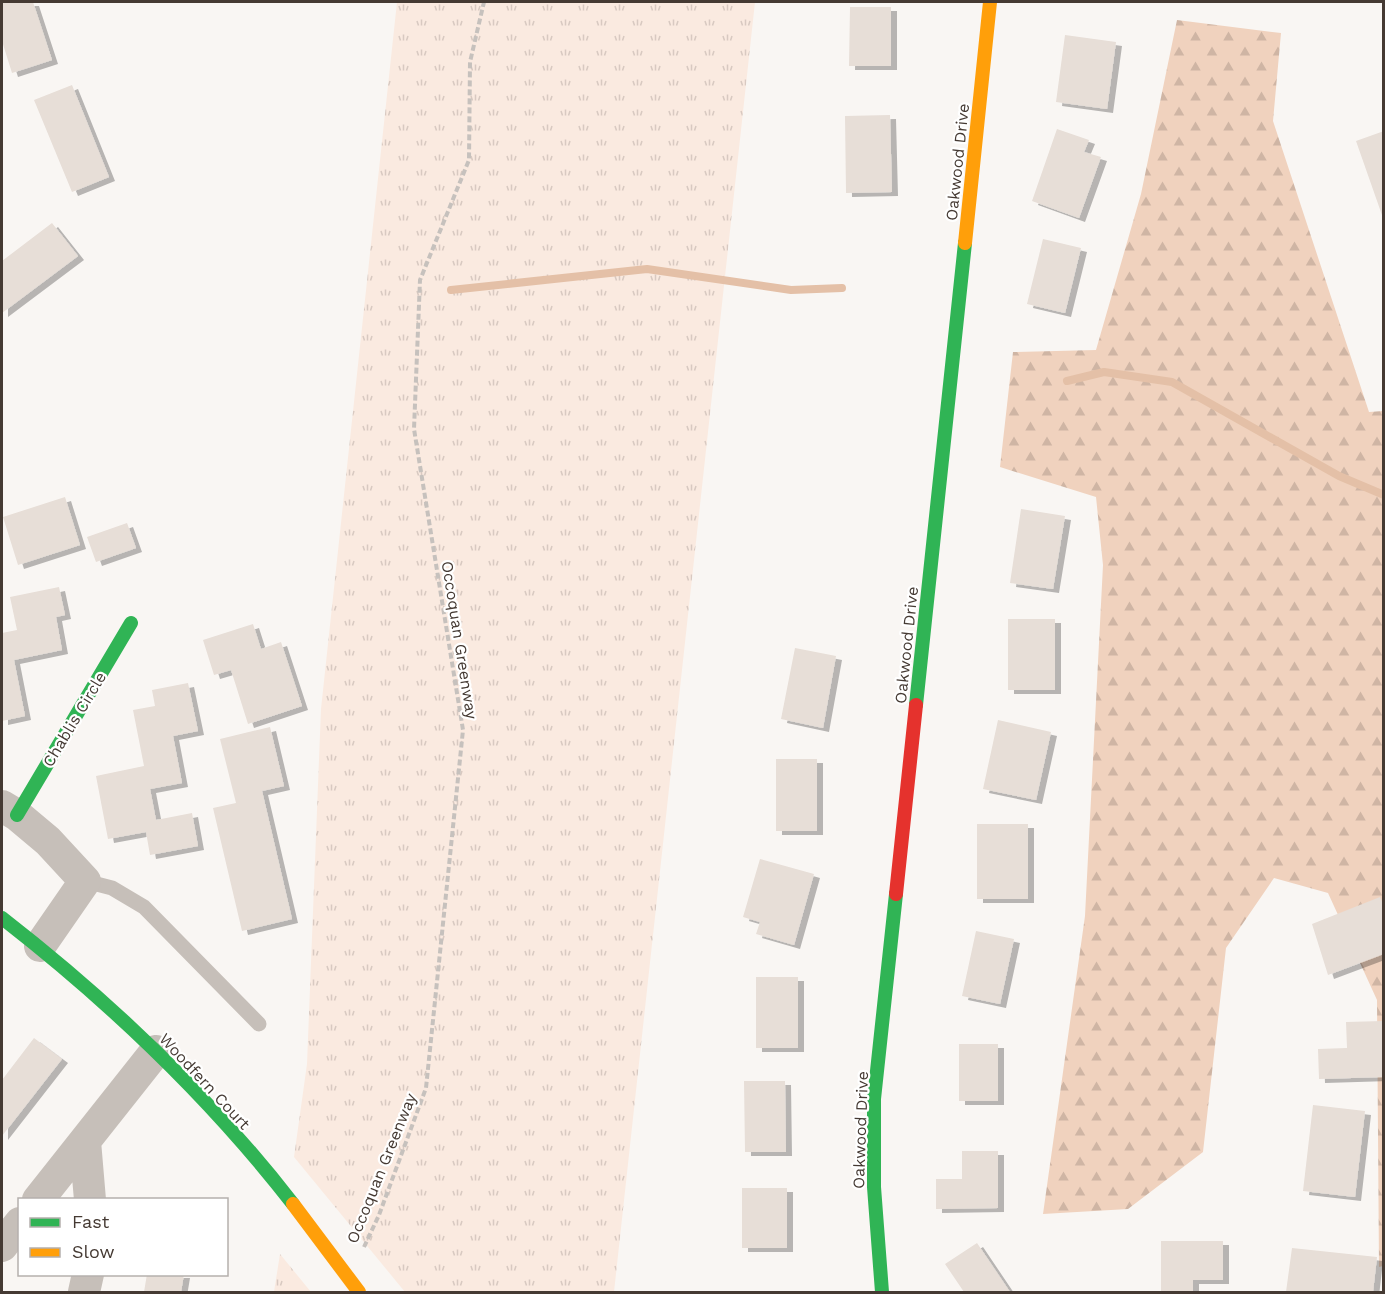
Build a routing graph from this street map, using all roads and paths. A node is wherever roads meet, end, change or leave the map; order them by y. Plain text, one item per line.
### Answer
1 (484, 2) edge
2 (990, 2) edge
3 (131, 623) dead end
4 (10, 811) edge
5 (85, 880) junction
6 (2, 918) edge
7 (40, 946) junction
8 (259, 1024) dead end
9 (156, 1051) junction
10 (85, 1141) junction
11 (40, 1198) edge
12 (90, 1198) edge
13 (18, 1226) edge
14 (2, 1246) edge
15 (88, 1276) edge
16 (348, 1277) junction
17 (84, 1293) edge
18 (358, 1293) edge
19 (882, 1293) edge

1 - 16 path, Occoquan Greenway
2 - 19 street, Oakwood Drive
3 - 4 street, Chablis Circle
4 - 5 street, Chablis Circle
5 - 7 street
5 - 8 lane
6 - 7 street, Woodfern Court
7 - 9 street, Woodfern Court
9 - 10 street
9 - 16 street, Woodfern Court
10 - 11 street
10 - 12 street
13 - 14 street
15 - 17 street
16 - 18 street, Woodfern Court

